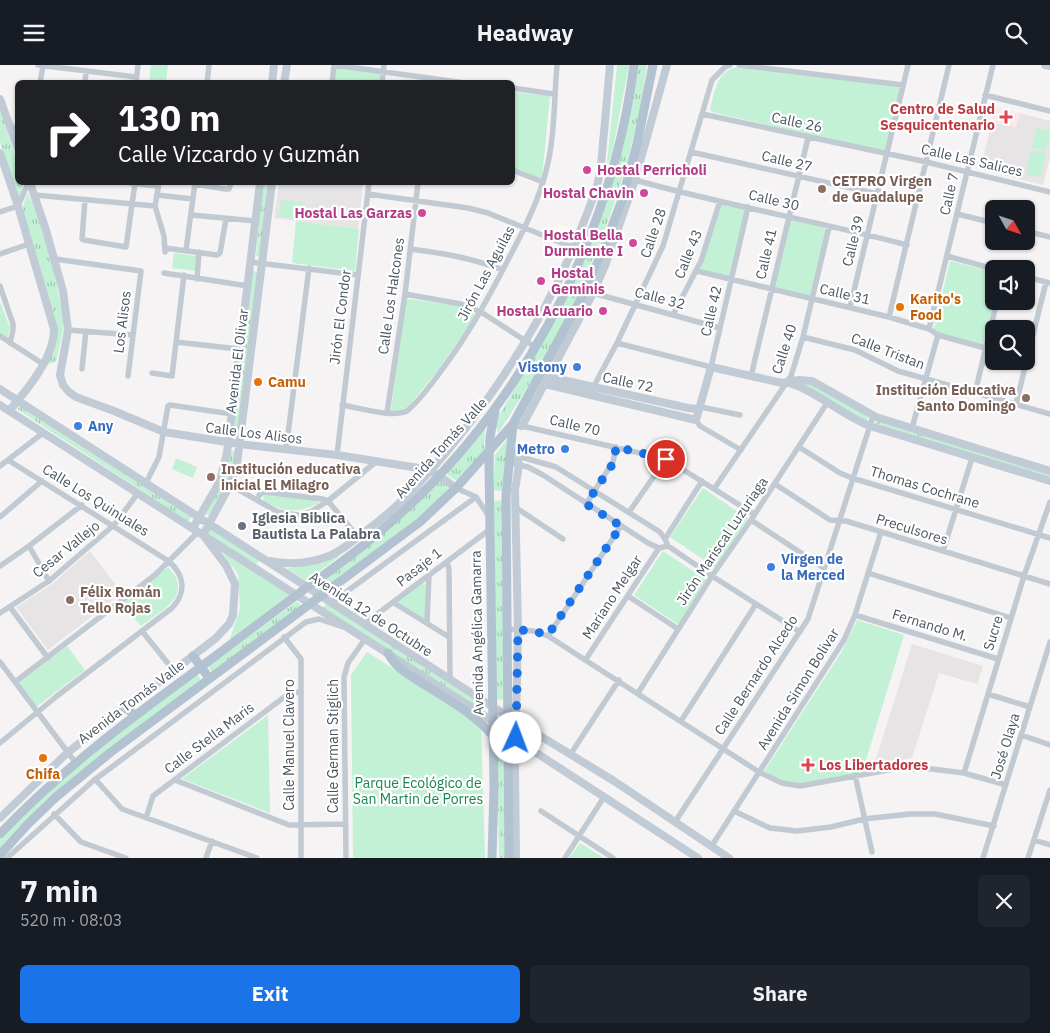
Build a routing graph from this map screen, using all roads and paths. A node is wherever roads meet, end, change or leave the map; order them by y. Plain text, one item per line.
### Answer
1 (38, 65) edge
2 (138, 65) edge
3 (209, 65) edge
4 (274, 65) edge
5 (286, 65) edge
6 (334, 65) edge
7 (384, 65) edge
8 (557, 65) edge
9 (610, 65) edge
10 (634, 65) edge
11 (653, 65) edge
12 (668, 65) edge
13 (730, 65) edge
14 (740, 65) edge
15 (908, 65) edge
16 (949, 65) edge
17 (992, 65) edge
18 (1045, 65) edge
19 (43, 66) edge
20 (1050, 66) edge
21 (86, 71) junction
22 (383, 72) junction
23 (41, 80) edge
24 (85, 80) edge
25 (136, 80) edge
26 (207, 80) edge
27 (272, 80) edge
28 (284, 80) edge
29 (332, 80) edge
30 (382, 80) edge
31 (429, 80) edge
32 (903, 85) junction
33 (515, 88) edge
34 (554, 94) junction
35 (985, 95) junction
36 (0, 99) edge
37 (1050, 111) edge
38 (702, 114) junction
39 (14, 128) edge
40 (808, 138) junction
41 (691, 152) junction
42 (0, 153) edge
43 (887, 154) junction
44 (926, 162) junction
45 (515, 171) edge
46 (966, 171) junction
47 (798, 176) junction
48 (635, 180) junction
49 (544, 182) junction
50 (28, 185) edge
51 (30, 185) edge
52 (133, 185) edge
53 (159, 185) edge
54 (195, 185) edge
55 (205, 185) edge
56 (230, 185) edge
57 (260, 185) edge
58 (272, 185) edge
59 (369, 185) edge
60 (418, 185) edge
61 (679, 192) junction
62 (1050, 192) edge
63 (368, 194) junction
64 (878, 194) junction
65 (35, 195) junction
66 (157, 195) junction
67 (193, 199) junction
68 (85, 200) junction
69 (416, 201) junction
70 (720, 201) junction
71 (132, 205) junction
72 (18, 206) junction
73 (156, 206) junction
74 (748, 207) junction
75 (0, 212) edge
76 (957, 214) junction
77 (191, 215) junction
78 (788, 217) junction
79 (226, 219) junction
80 (256, 221) junction
81 (985, 221) edge
82 (525, 227) junction
83 (829, 227) junction
84 (1035, 233) edge
85 (868, 234) junction
86 (1050, 237) edge
87 (29, 244) junction
88 (907, 245) junction
89 (573, 248) junction
90 (410, 249) junction
91 (186, 250) junction
92 (199, 252) junction
93 (584, 252) junction
94 (0, 254) edge
95 (948, 256) junction
96 (55, 259) junction
97 (250, 262) junction
98 (262, 263) junction
99 (985, 266) edge
100 (309, 268) junction
101 (503, 270) junction
102 (697, 271) junction
103 (164, 273) dead end
104 (184, 275) junction
105 (358, 275) junction
106 (197, 279) junction
107 (731, 279) junction
108 (1035, 279) edge
109 (1048, 282) edge
110 (0, 287) edge
111 (248, 287) junction
112 (771, 289) junction
113 (593, 293) junction
114 (404, 294) junction
115 (811, 299) junction
116 (636, 305) junction
117 (850, 307) junction
118 (481, 312) junction
119 (673, 315) junction
120 (889, 317) junction
121 (720, 327) junction
122 (929, 329) junction
123 (68, 330) junction
124 (86, 331) junction
125 (133, 335) junction
126 (938, 335) junction
127 (0, 336) edge
128 (803, 337) junction
129 (526, 341) junction
130 (176, 342) junction
131 (10, 343) junction
132 (617, 343) junction
133 (535, 347) junction
134 (240, 349) junction
135 (985, 349) edge
136 (985, 353) edge
137 (43, 364) junction
138 (711, 367) junction
139 (82, 369) dead end
140 (152, 373) dead end
141 (751, 376) junction
142 (128, 377) dead end
143 (926, 379) junction
144 (547, 380) junction
145 (787, 383) junction
146 (0, 389) edge
147 (591, 391) junction
148 (975, 393) junction
149 (18, 400) junction
150 (827, 403) junction
151 (1016, 404) junction
152 (342, 405) junction
153 (0, 406) edge
154 (701, 407) junction
155 (496, 408) junction
156 (688, 408) junction
157 (9, 411) junction
158 (387, 413) junction
159 (232, 414) junction
160 (1050, 414) edge
161 (740, 415) dead end
162 (873, 416) junction
163 (685, 417) junction
164 (696, 420) junction
165 (518, 425) junction
166 (870, 426) junction
167 (912, 428) junction
168 (44, 433) junction
169 (164, 433) junction
170 (228, 443) junction
171 (239, 444) junction
172 (616, 447) junction
173 (799, 447) junction
174 (286, 450) junction
175 (740, 450) junction
176 (490, 451) junction
177 (337, 455) junction
178 (513, 457) junction
179 (972, 458) junction
180 (8, 459) junction
181 (666, 459) junction
182 (377, 461) junction
183 (552, 465) junction
184 (0, 466) edge
185 (1050, 471) edge
186 (435, 473) junction
187 (546, 477) junction
188 (852, 478) junction
189 (42, 481) junction
190 (702, 481) junction
191 (1050, 481) edge
192 (146, 483) junction
193 (774, 484) junction
194 (230, 485) junction
195 (456, 488) junction
196 (714, 489) junction
197 (510, 490) junction
198 (594, 490) junction
199 (138, 493) junction
200 (476, 497) junction
201 (257, 499) junction
202 (328, 501) junction
203 (1050, 502) edge
204 (586, 504) junction
205 (82, 505) junction
206 (515, 507) junction
207 (955, 509) junction
208 (629, 512) junction
209 (0, 517) edge
210 (199, 517) junction
211 (753, 517) junction
212 (489, 520) junction
213 (838, 521) junction
214 (210, 524) junction
215 (114, 525) junction
216 (621, 526) junction
217 (489, 530) junction
218 (198, 531) junction
219 (881, 532) junction
220 (1038, 534) junction
221 (358, 537) junction
222 (1050, 538) edge
223 (563, 539) dead end
224 (665, 539) junction
225 (29, 546) junction
226 (668, 546) junction
227 (659, 548) junction
228 (943, 551) junction
229 (170, 561) junction
230 (267, 561) junction
231 (447, 561) junction
232 (0, 565) edge
233 (824, 568) junction
234 (260, 571) junction
235 (868, 573) junction
236 (429, 575) junction
237 (712, 576) junction
238 (1024, 576) junction
239 (49, 581) junction
240 (1050, 584) edge
241 (307, 587) junction
242 (297, 595) junction
243 (319, 595) junction
244 (628, 596) junction
245 (309, 603) junction
246 (331, 603) junction
247 (394, 603) junction
248 (756, 604) junction
249 (10, 607) junction
250 (0, 613) edge
251 (854, 615) junction
252 (1011, 618) junction
253 (428, 623) junction
254 (364, 624) junction
255 (507, 629) junction
256 (678, 629) junction
257 (351, 630) junction
258 (518, 630) junction
259 (142, 631) junction
260 (800, 632) junction
261 (548, 635) junction
262 (284, 637) junction
263 (449, 637) junction
264 (364, 639) junction
265 (1050, 642) edge
266 (388, 653) junction
267 (192, 656) junction
268 (48, 657) junction
269 (586, 659) junction
270 (998, 659) junction
271 (0, 663) edge
272 (200, 667) junction
273 (174, 671) junction
274 (209, 678) junction
275 (450, 680) junction
276 (618, 681) junction
277 (15, 682) junction
278 (301, 691) junction
279 (638, 693) junction
280 (988, 694) junction
281 (127, 707) junction
282 (493, 707) junction
283 (1030, 707) junction
284 (37, 712) junction
285 (506, 715) junction
286 (134, 716) junction
287 (493, 721) junction
288 (681, 721) junction
289 (517, 722) junction
290 (507, 731) junction
291 (1021, 735) junction
292 (493, 736) junction
293 (516, 738) junction
294 (1, 739) edge
295 (1050, 745) edge
296 (723, 749) junction
297 (535, 752) junction
298 (67, 753) junction
299 (570, 755) junction
300 (75, 762) junction
301 (516, 762) junction
302 (759, 772) junction
303 (964, 773) junction
304 (855, 775) junction
305 (95, 779) junction
306 (175, 780) junction
307 (1006, 785) junction
308 (1050, 790) edge
309 (604, 797) junction
310 (1049, 799) edge
311 (541, 811) dead end
312 (734, 811) junction
313 (54, 814) junction
314 (0, 818) edge
315 (146, 818) junction
316 (864, 819) junction
317 (675, 822) junction
318 (346, 824) junction
319 (301, 825) junction
320 (994, 827) junction
321 (0, 834) edge
322 (579, 835) junction
323 (1034, 840) junction
324 (212, 841) junction
325 (1050, 845) edge
326 (711, 847) junction
327 (872, 852) dead end
328 (0, 855) edge
329 (7, 858) edge
330 (126, 858) edge
331 (206, 858) edge
332 (257, 858) edge
333 (301, 858) edge
334 (346, 858) edge
335 (492, 858) edge
336 (509, 858) edge
337 (516, 858) edge
338 (565, 858) edge
339 (613, 858) edge
340 (698, 858) edge
341 (729, 858) edge
342 (983, 858) edge
343 (1028, 858) edge

1 - 19 street
2 - 25 street
3 - 26 street
4 - 27 street
5 - 28 street
6 - 22 street
6 - 29 street
7 - 22 street
8 - 34 street, Jirón Las Aguilas
9 - 89 street, Avenida Tomás Valle
10 - 93 main road, Avenida Tomás Valle
11 - 165 main road, Avenida Tomás Valle
12 - 48 street, Avenida Tomás Valle
13 - 38 street, Calle 28
14 - 32 street
15 - 32 street, Calle 39
16 - 44 street
17 - 35 street, Calle 7
18 - 20 street
19 - 21 street
19 - 23 street
21 - 24 street
21 - 25 street
22 - 30 street
22 - 31 street
32 - 43 street, Calle 39
33 - 34 street
34 - 49 street, Jirón Las Aguilas
35 - 37 street
35 - 46 street, Calle 7
36 - 39 street
38 - 40 street, Calle 26
38 - 41 street, Calle 28
40 - 43 street, Calle 26
40 - 47 street, Calle 41
41 - 47 street, Calle 27
41 - 61 street, Calle 28
42 - 72 street
43 - 44 street, Calle Las Salices
43 - 64 street, Calle 39
44 - 46 street, Calle Las Salices
44 - 88 street
45 - 49 street
46 - 62 street, Calle Las Salices
46 - 76 street, Calle 7
47 - 64 street, Calle 27
47 - 78 street, Calle 41
48 - 61 street, Calle 30
48 - 113 street, Avenida Tomás Valle
49 - 82 street, Jirón Las Aguilas
50 - 72 street
51 - 65 street, Calle Los Alisos
52 - 71 street
53 - 66 street
54 - 67 street
55 - 56 street
57 - 80 street, Avenida El Olivar
58 - 98 street, Avenida El Olivar
59 - 63 street, Jirón El Condor
60 - 69 street, Calle Los Halcones
61 - 70 street, Calle 30
61 - 116 street, Calle 28
63 - 69 street
63 - 105 street, Jirón El Condor
64 - 85 street, Calle 39
65 - 68 street
65 - 96 street, Calle Los Alisos
66 - 67 street
66 - 73 street
67 - 77 street
68 - 71 street
68 - 71 street
69 - 82 street
69 - 90 street, Calle Los Halcones
70 - 74 street, Calle 30
70 - 102 street, Calle 43
71 - 73 street
72 - 75 street
72 - 87 street
73 - 91 street
74 - 78 street, Calle 30
74 - 107 street, Calle 42
76 - 81 street
76 - 95 street, Calle 7
77 - 79 street
77 - 91 street
78 - 83 street, Calle 30
78 - 112 street, Calle 41
79 - 80 street
79 - 92 street
80 - 97 street, Avenida El Olivar
82 - 89 street
82 - 101 street, Jirón Las Aguilas
83 - 85 street, Calle 30
83 - 115 street, Calle 40
84 - 86 street
85 - 88 street, Calle 30
85 - 117 street, Calle 39
87 - 94 street
87 - 137 street
88 - 120 street
89 - 93 street
89 - 129 street, Avenida Tomás Valle
90 - 101 street
90 - 114 street, Calle Los Halcones
91 - 92 street
92 - 106 street
93 - 133 main road, Avenida Tomás Valle
95 - 99 street
95 - 122 street, Calle 7
96 - 123 street, Calle Los Alisos
96 - 125 street, Los Alisos
97 - 98 street
97 - 111 street, Avenida El Olivar
98 - 100 street
98 - 171 street, Avenida El Olivar
100 - 105 street
100 - 174 street
101 - 118 street, Jirón Las Aguilas
102 - 107 street, Calle 31
102 - 119 street, Calle 43
103 - 104 street
104 - 106 street
104 - 130 street
105 - 152 street, Jirón El Condor
106 - 111 street
107 - 112 street, Calle 31
107 - 121 street, Calle 42
108 - 109 street
109 - 151 street
110 - 131 street
111 - 134 street, Avenida El Olivar
112 - 115 street, Calle 31
112 - 141 street, Calle 41
113 - 116 street, Calle 32
113 - 144 street, Avenida Tomás Valle
114 - 118 street
114 - 158 street, Calle Los Halcones
115 - 117 street, Calle 31
115 - 128 street, Calle 40
116 - 119 street, Calle 32
116 - 132 street, Calle 28
117 - 120 street, Calle 31
118 - 129 street
118 - 158 street, Jirón Las Aguilas
119 - 121 street, Calle 32
120 - 122 street, Calle 31
121 - 138 street, Calle 42
122 - 126 street, Calle 31
123 - 124 street
123 - 169 street, Calle Los Alisos
124 - 125 street
124 - 139 street
125 - 142 street, Los Alisos
126 - 135 street, Calle 31
126 - 143 street
127 - 131 street
128 - 143 street, Calle Tristan
128 - 145 street, Calle 40
129 - 133 street
129 - 186 street, Avenida Tomás Valle
130 - 134 street
130 - 140 street
131 - 137 street
132 - 138 street
132 - 147 street, Calle 28
133 - 155 main road, Avenida Tomás Valle
134 - 159 street, Avenida El Olivar
136 - 148 street
137 - 149 street
138 - 141 street
138 - 154 street, Calle 42
141 - 145 street
143 - 148 street, Calle Tristan
143 - 167 street
144 - 147 street
144 - 165 street, Avenida Tomás Valle
145 - 150 street
145 - 162 street
145 - 175 street, Calle 40
146 - 149 street, Avenida 12 de Octubre
147 - 156 street, Calle 72
147 - 163 street
148 - 151 street, Calle Tristan
149 - 157 street
149 - 192 street, Avenida 12 de Octubre
150 - 166 street
150 - 173 street, Jirón Mariscal Luzuriaga
151 - 160 street, Calle Tristan
152 - 158 street, Jirón Las Aguilas
152 - 177 street, Jirón El Condor
153 - 157 street, Avenida 12 de Octubre
154 - 156 street, Calle 72
154 - 161 street
154 - 164 street, Calle 42
155 - 176 main road, Avenida Angélica Gamarra
155 - 186 main road, Avenida Tomás Valle
156 - 163 street
157 - 168 street, Avenida 12 de Octubre
159 - 169 street
159 - 170 street, Avenida El Olivar
162 - 166 street, Calle Bernardo Alcedo
162 - 167 street
163 - 164 street
164 - 175 street
165 - 172 street, Calle 70
165 - 176 main road, Avenida Tomás Valle
165 - 178 main road, Avenida Angélica Gamarra
166 - 179 street
166 - 188 street, Calle Bernardo Alcedo
167 - 185 street
168 - 180 street
168 - 199 street, Avenida 12 de Octubre
169 - 170 street, Calle Los Alisos
169 - 192 street
170 - 171 street, Calle Los Alisos
170 - 210 street, Avenida El Olivar
171 - 174 street, Calle Los Alisos
171 - 194 street, Avenida El Olivar
172 - 181 street, Calle 70
172 - 198 street
173 - 188 street, Thomas Cochrane
173 - 193 street, Jirón Mariscal Luzuriaga
174 - 177 street, Calle Los Alisos
175 - 196 street, Calle 40
176 - 195 main road, Avenida Tomás Valle
176 - 212 main road, Avenida Angélica Gamarra
177 - 182 street, Calle Los Alisos
178 - 183 street
178 - 187 street
178 - 197 main road, Avenida Angélica Gamarra
179 - 191 street
179 - 207 street
180 - 184 street
180 - 189 street, Calle Los Quinuales
181 - 190 street, Calle 70
181 - 208 street
182 - 186 street, Calle Los Alisos
182 - 202 street
183 - 187 street
183 - 198 street
186 - 195 street, Calle Los Alisos
186 - 221 street, Avenida Tomás Valle
186 - 241 main road, Avenida Tomás Valle
187 - 204 street
188 - 207 street, Thomas Cochrane
188 - 213 street, Calle Bernardo Alcedo
189 - 205 street, Calle Los Quinuales
189 - 209 street
190 - 196 street, Calle 70
190 - 224 street
192 - 210 street, Avenida 12 de Octubre
193 - 211 street, Jirón Mariscal Luzuriaga
193 - 213 street, Preculsores
194 - 201 street
194 - 214 street, Avenida El Olivar
195 - 200 street, Calle Los Alisos
195 - 243 main road, Avenida Tomás Valle
196 - 211 street, Calle 70
197 - 206 street, Avenida Angélica Gamarra
197 - 255 main road, Avenida Angélica Gamarra
198 - 204 street
198 - 208 street
199 - 215 street, Cesar Vallejo
199 - 218 street, Avenida 12 de Octubre
200 - 212 street
200 - 246 street
201 - 202 street
201 - 202 street
202 - 221 street
203 - 220 street, Sucre
204 - 216 street
205 - 215 street, Calle Los Quinuales
205 - 225 street
206 - 223 street
206 - 258 street, Avenida Angélica Gamarra
207 - 220 street, Thomas Cochrane
207 - 228 street
208 - 224 street
210 - 214 street, Avenida 12 de Octubre
210 - 218 street, Avenida El Olivar
211 - 233 street, Calle 70
211 - 237 street, Jirón Mariscal Luzuriaga
212 - 217 main road, Avenida Angélica Gamarra
213 - 219 street, Preculsores
213 - 233 street, Calle Bernardo Alcedo
214 - 218 street, Avenida El Olivar
214 - 230 street, Avenida 12 de Octubre
215 - 229 street, Calle Los Quinuales
215 - 239 street, Cesar Vallejo
216 - 227 street
216 - 261 street
217 - 231 street, Pasaje 1
217 - 282 main road, Avenida Angélica Gamarra
218 - 229 street
218 - 234 street, Avenida 12 de Octubre
218 - 267 street, Avenida Tomás Valle
219 - 228 street, Preculsores
219 - 235 street, Avenida Simon Bolivar
220 - 222 street, Thomas Cochrane
220 - 238 street, Sucre
221 - 230 street, Avenida Tomás Valle
224 - 226 street
225 - 232 street
225 - 239 street
226 - 227 street
226 - 237 street
227 - 244 street, Mariano Melgar
228 - 238 street, Preculsores
229 - 259 street
229 - 268 street
230 - 234 street
230 - 241 street, Avenida 12 de Octubre
231 - 236 street, Pasaje 1
231 - 263 street
233 - 260 street, Calle Bernardo Alcedo
234 - 242 street, Avenida 12 de Octubre
235 - 251 street, Avenida Simon Bolivar
235 - 252 street
236 - 247 street, Pasaje 1
236 - 253 street
237 - 248 street
237 - 256 street, Jirón Mariscal Luzuriaga
238 - 240 street, Preculsores
238 - 252 street, Sucre
239 - 249 street, Cesar Vallejo
241 - 242 main road, Avenida Tomás Valle
241 - 243 street, Avenida 12 de Octubre
242 - 245 street, Avenida 12 de Octubre
242 - 272 main road, Avenida Tomás Valle
243 - 245 main road, Avenida Tomás Valle
243 - 246 street, Avenida 12 de Octubre
244 - 256 street
244 - 269 street, Mariano Melgar
245 - 257 street, Avenida 12 de Octubre
245 - 274 main road, Avenida Tomás Valle
246 - 254 street, Avenida 12 de Octubre
247 - 253 street
247 - 254 street, Pasaje 1
248 - 260 street
248 - 288 street
249 - 250 street, Cesar Vallejo
249 - 268 street
251 - 270 street, Fernando M.
251 - 302 street, Avenida Simon Bolivar
252 - 270 street, Sucre
253 - 263 street
254 - 275 street, Avenida 12 de Octubre
255 - 258 street
255 - 285 main road, Avenida Angélica Gamarra
256 - 279 street, Jirón Mariscal Luzuriaga
257 - 262 street
257 - 264 street, Avenida 12 de Octubre
258 - 261 street
258 - 289 street, Avenida Angélica Gamarra
259 - 273 street
259 - 284 street
260 - 296 street, Calle Bernardo Alcedo
261 - 269 street
262 - 278 street, Calle Manuel Clavero
262 - 305 street
263 - 275 street
264 - 266 street, Avenida 12 de Octubre
264 - 318 street, Calle German Stiglich
265 - 283 street, José Olaya
266 - 287 street, Avenida 12 de Octubre
266 - 292 main road
267 - 272 main road
267 - 273 street, Avenida Tomás Valle
268 - 277 street
269 - 276 street
270 - 280 street, Sucre
271 - 277 street
272 - 274 main road
272 - 286 main road, Avenida Tomás Valle
273 - 281 street, Avenida Tomás Valle
274 - 328 main road, Avenida Tomás Valle
275 - 282 street, Avenida 12 de Octubre
276 - 279 street
276 - 299 street
277 - 284 street
278 - 306 street, Calle Stella Maris
278 - 319 street, Calle Manuel Clavero
279 - 288 street
280 - 283 street
280 - 303 street, Sucre
281 - 286 main road
281 - 298 street, Avenida Tomás Valle
282 - 285 street, Avenida 12 de Octubre
282 - 287 main road, Avenida Angélica Gamarra
283 - 291 street, José Olaya
284 - 294 street
284 - 298 street
285 - 289 street, Avenida 12 de Octubre
285 - 290 main road, Avenida Angélica Gamarra
286 - 300 main road, Avenida Tomás Valle
287 - 290 street, Avenida 12 de Octubre
287 - 292 main road, Avenida Angélica Gamarra
288 - 296 street
289 - 293 street, Avenida Angélica Gamarra
289 - 299 street, Avenida 12 de Octubre
290 - 293 street, Avenida 12 de Octubre
290 - 336 main road, Avenida Angélica Gamarra
291 - 295 street
291 - 307 street, José Olaya
292 - 335 main road, Avenida Angélica Gamarra
293 - 297 street, Avenida 12 de Octubre
293 - 301 street, Avenida Angélica Gamarra
296 - 302 street
296 - 317 street, Calle Bernardo Alcedo
297 - 301 street
297 - 309 street, Avenida 12 de Octubre
298 - 300 street
298 - 314 street, Avenida Tomás Valle
299 - 317 street, Avenida 12 de Octubre
300 - 321 main road, Avenida Tomás Valle
301 - 337 street, Avenida Angélica Gamarra
302 - 304 street
302 - 312 street, Avenida Simon Bolivar
303 - 304 street
303 - 307 street
304 - 316 street
305 - 313 street
305 - 315 street
306 - 315 street, Calle Stella Maris
306 - 319 street
307 - 320 street, José Olaya
308 - 310 street
309 - 322 street
309 - 340 street, Avenida 12 de Octubre
310 - 323 street
311 - 322 street
312 - 316 street
312 - 326 street, Avenida Simon Bolivar
313 - 329 street
313 - 330 street
315 - 324 street
316 - 320 street
316 - 327 street
317 - 326 street, Avenida 12 de Octubre
318 - 319 street
318 - 334 street, Calle German Stiglich
319 - 333 street, Calle Manuel Clavero
320 - 342 street, José Olaya
322 - 338 street
322 - 339 street
323 - 325 street
323 - 343 street
324 - 331 street
324 - 332 street
326 - 341 street, Avenida 12 de Octubre

